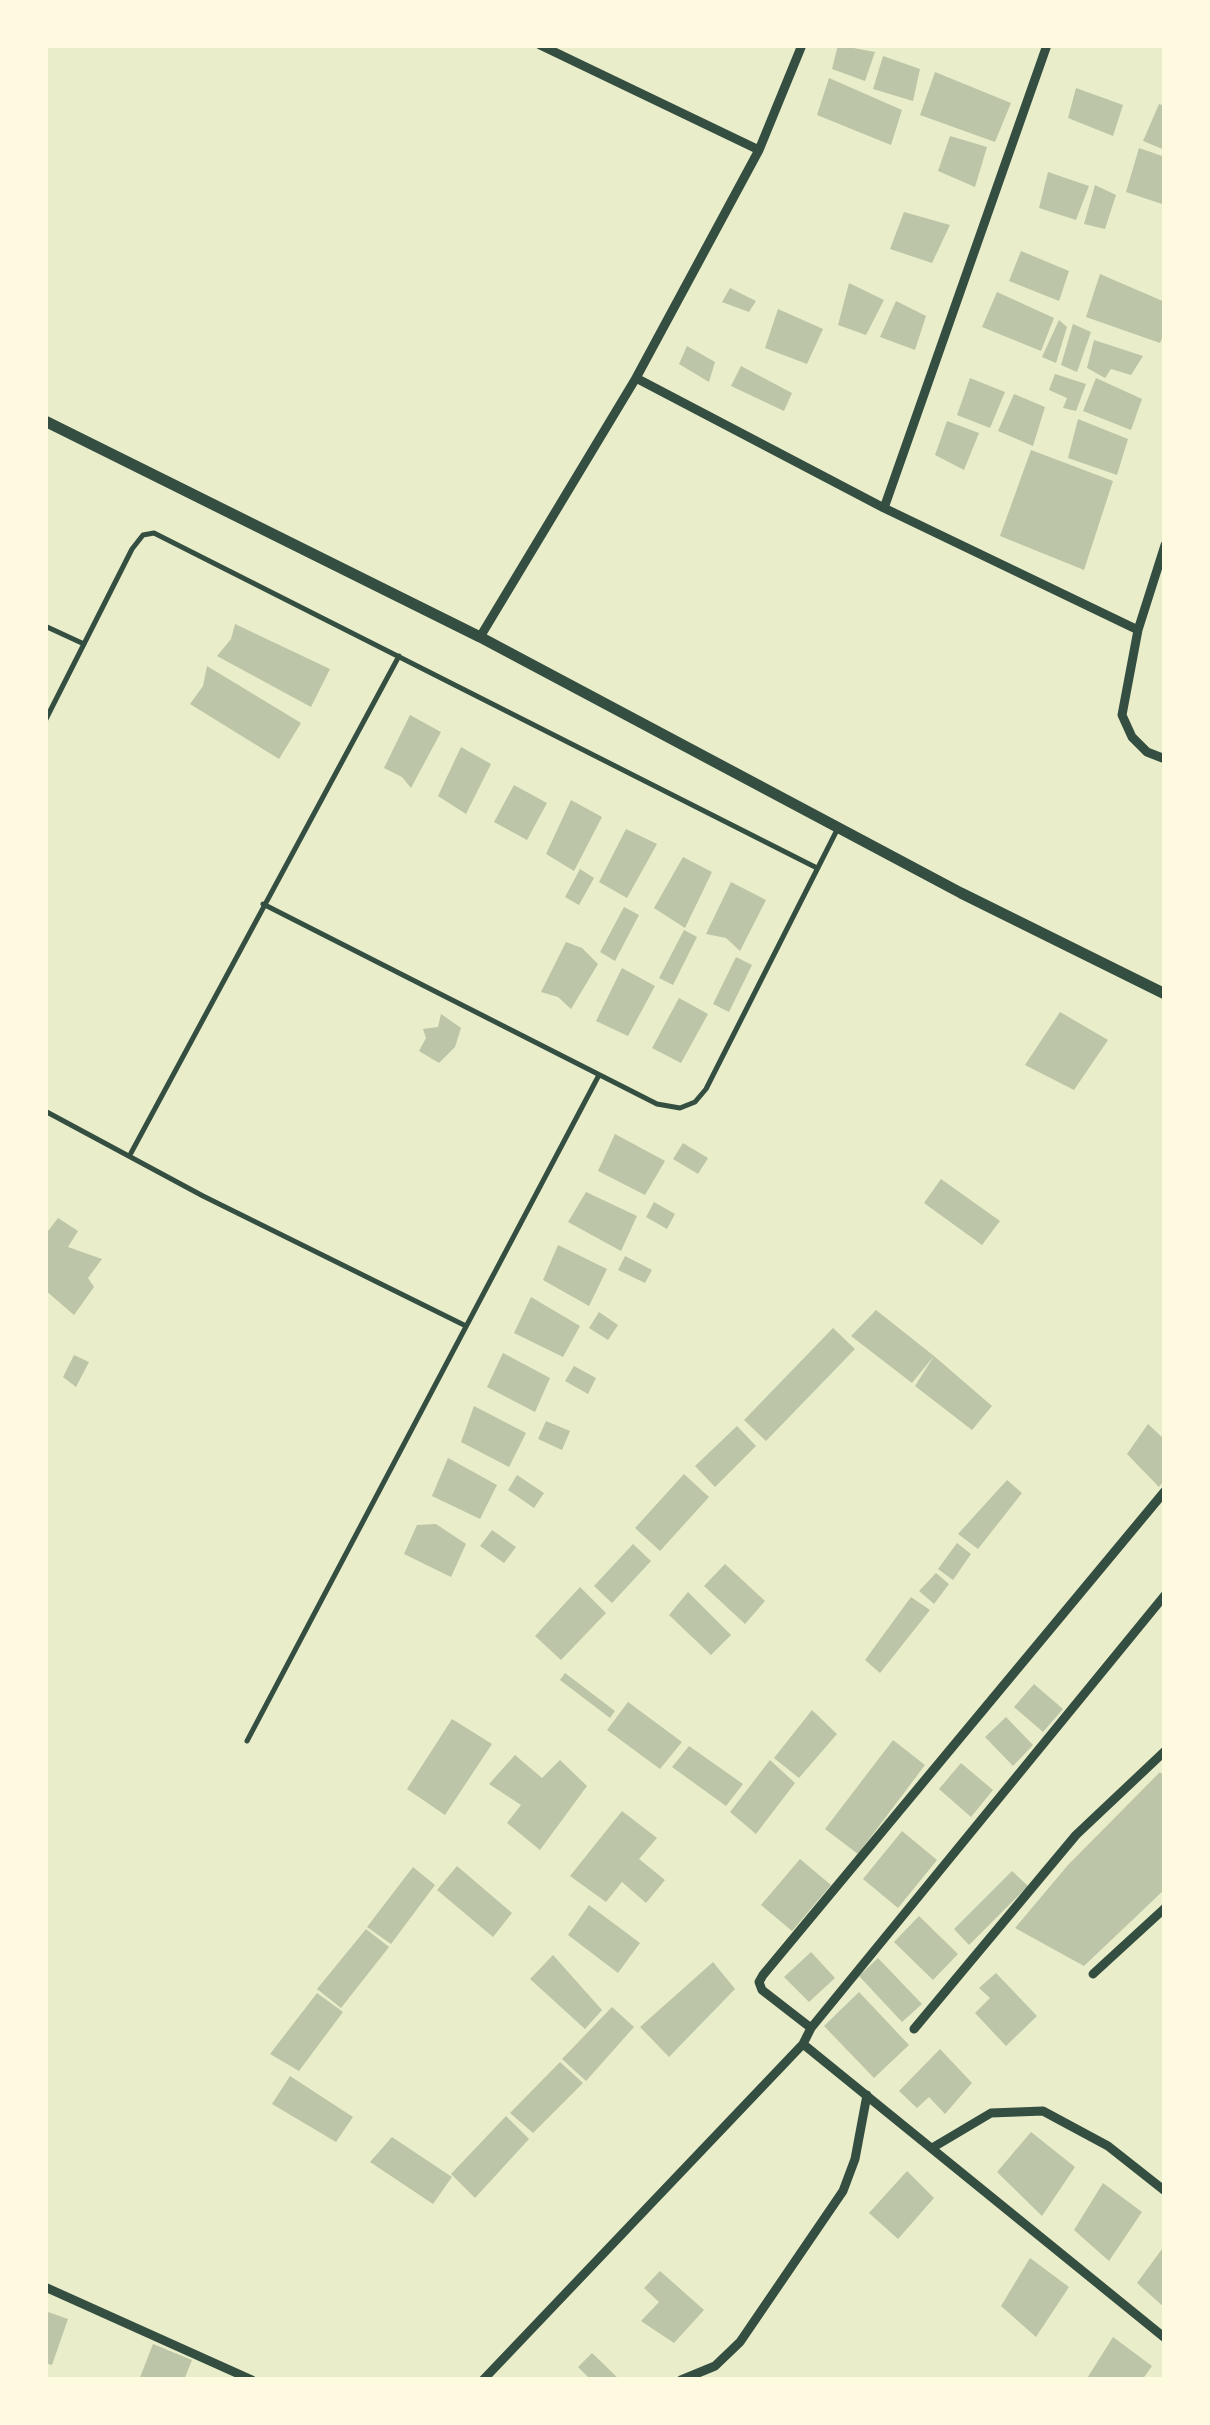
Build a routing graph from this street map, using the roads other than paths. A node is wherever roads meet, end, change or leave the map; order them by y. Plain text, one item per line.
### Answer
1 (540, 45) edge
2 (802, 45) edge
3 (1047, 45) edge
4 (759, 150) junction
5 (636, 378) junction
6 (45, 420) edge
7 (884, 508) junction
8 (1165, 545) edge
9 (45, 626) edge
10 (1138, 630) junction
11 (480, 638) junction
12 (84, 644) junction
13 (399, 656) junction
14 (45, 721) edge
15 (1165, 758) edge
16 (838, 828) junction
17 (817, 868) junction
18 (263, 904) junction
19 (1165, 994) edge
20 (598, 1075) junction
21 (45, 1111) edge
22 (131, 1153) junction
23 (466, 1326) junction
24 (1165, 1491) edge
25 (1165, 1595) edge
26 (247, 1741) dead end
27 (1165, 1751) edge
28 (1165, 1908) edge
29 (1093, 1974) dead end
30 (811, 2028) junction
31 (914, 2029) dead end
32 (804, 2044) junction
33 (866, 2095) junction
34 (932, 2148) junction
35 (1165, 2191) edge
36 (45, 2287) edge
37 (1165, 2338) edge
38 (252, 2380) edge
39 (483, 2380) edge
40 (681, 2380) edge

1 - 4 street
2 - 4 street
3 - 7 street
4 - 5 street
5 - 7 street
5 - 11 street
6 - 11 street
7 - 10 street
8 - 10 street
9 - 12 lane
10 - 15 street
11 - 16 street
12 - 13 lane
12 - 14 lane
13 - 17 lane
13 - 18 lane
16 - 17 lane
16 - 19 street
17 - 20 lane
18 - 20 lane
18 - 22 lane
20 - 23 lane
21 - 22 lane
22 - 23 lane
23 - 26 lane
24 - 30 street
25 - 30 street
27 - 31 street
28 - 29 street
30 - 32 street
32 - 33 street
32 - 39 street
33 - 34 street
33 - 40 street
34 - 35 street
34 - 37 street
36 - 38 street

